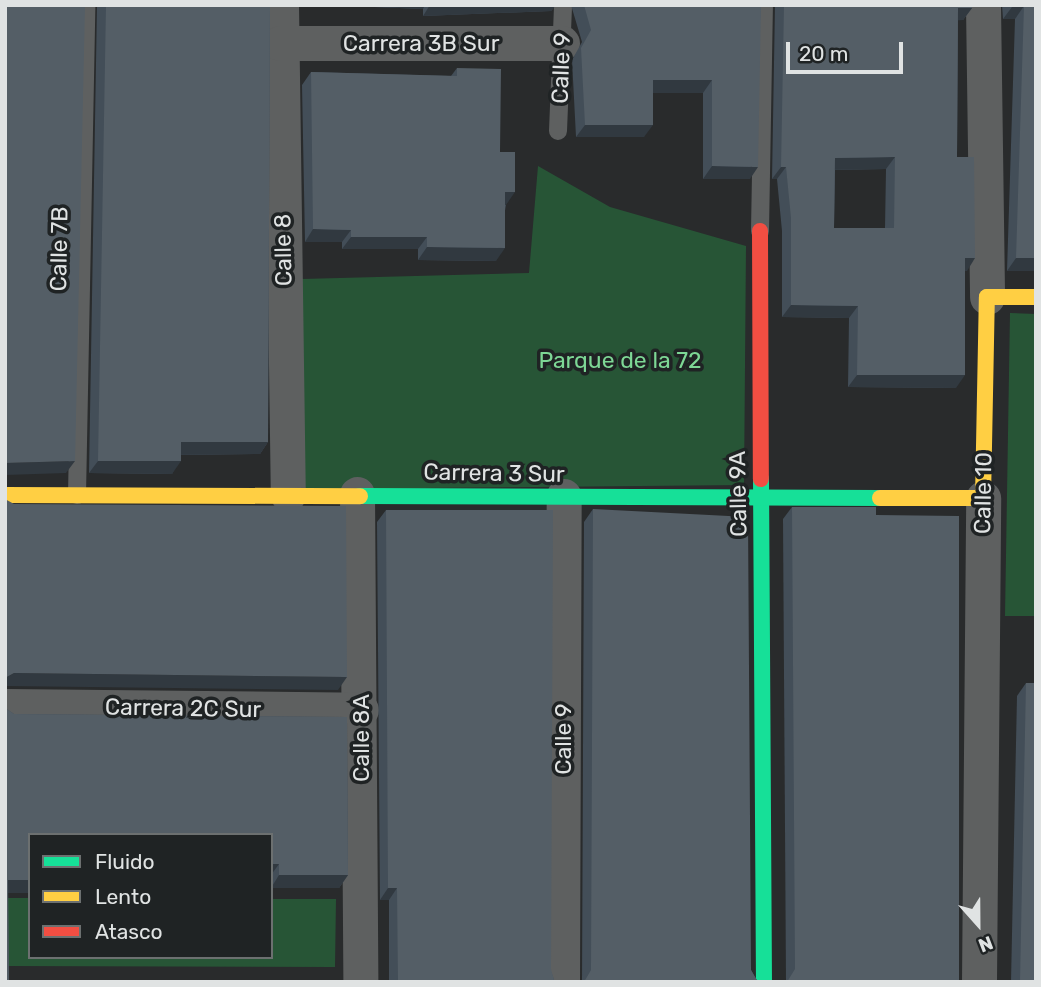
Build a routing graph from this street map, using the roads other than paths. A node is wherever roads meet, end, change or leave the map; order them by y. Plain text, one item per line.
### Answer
1 (86, 5) edge
2 (281, 5) edge
3 (563, 5) edge
4 (764, 5) edge
5 (983, 5) edge
6 (280, 43) junction
7 (562, 43) junction
8 (558, 131) dead end
9 (761, 230) joint
10 (987, 297) junction
11 (1036, 297) edge
12 (358, 494) junction
13 (5, 495) edge
14 (77, 495) junction
15 (288, 495) junction
16 (564, 496) junction
17 (762, 497) junction
18 (983, 498) junction
19 (5, 706) edge
20 (361, 710) junction
21 (360, 982) edge
22 (562, 982) edge
23 (764, 982) edge
24 (979, 982) edge

1 - 14 lane, Calle 7B
2 - 6 street, Calle 8
3 - 7 lane, Calle 9
4 - 9 lane, Calle 9A
5 - 10 street, Calle 10
6 - 7 street, Carrera 3B Sur
6 - 15 street, Calle 8
7 - 8 lane, Calle 9
9 - 17 street, Calle 9A
10 - 11 street
10 - 18 street, Calle 10
12 - 15 street, Carrera 3 Sur
12 - 16 street, Carrera 3 Sur
12 - 20 street, Calle 8A
13 - 14 street, Carrera 3 Sur
14 - 15 street, Carrera 3 Sur
16 - 17 street, Carrera 3 Sur
16 - 22 street, Calle 9
17 - 18 street, Carrera 3 Sur
17 - 23 street, Calle 9A
18 - 24 street, Calle 10
19 - 20 street, Carrera 2C Sur
20 - 21 street, Calle 8A

